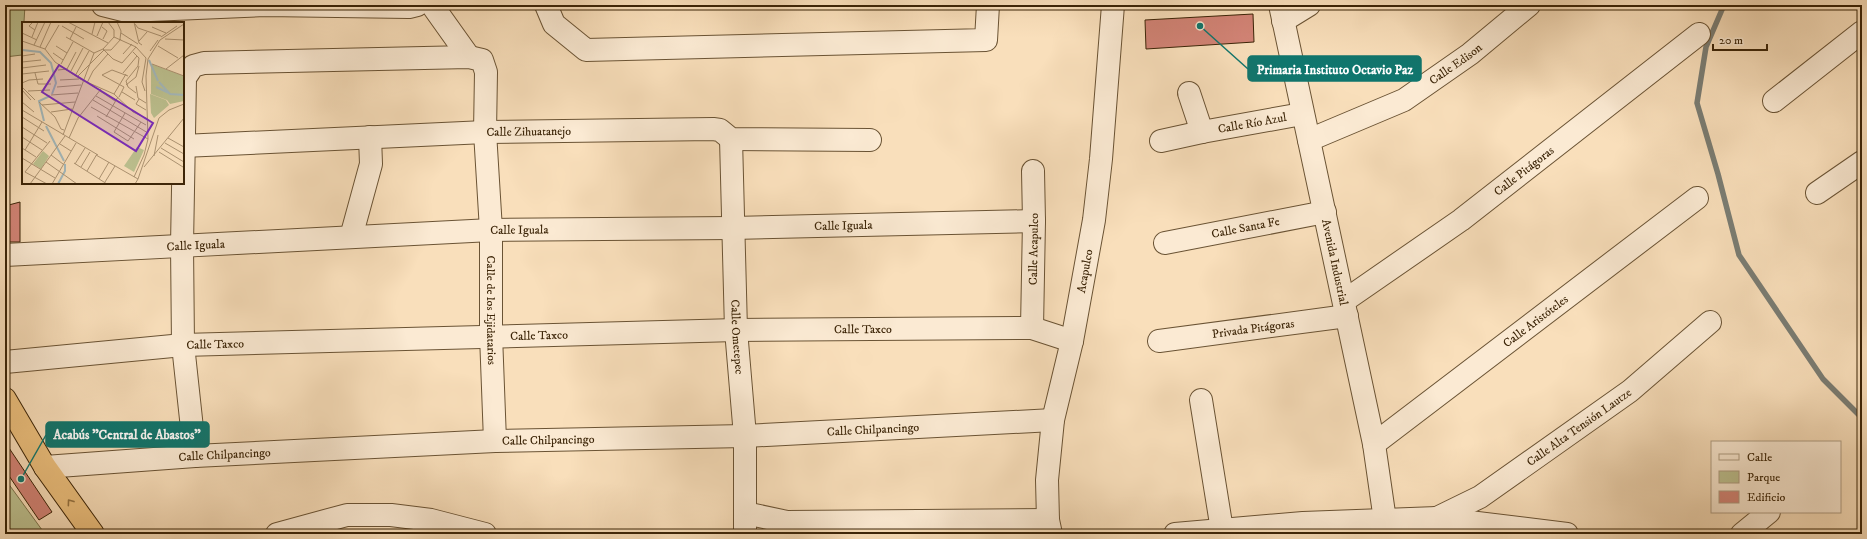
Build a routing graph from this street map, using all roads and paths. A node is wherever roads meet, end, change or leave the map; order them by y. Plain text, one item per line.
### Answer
1 (103, 5) edge
2 (265, 5) edge
3 (417, 5) edge
4 (432, 5) edge
5 (546, 5) edge
6 (988, 5) edge
7 (1114, 5) edge
8 (1308, 5) edge
9 (1529, 5) edge
10 (1282, 13) edge
11 (1862, 32) edge
12 (1700, 34) dead end
13 (476, 58) junction
14 (1190, 93) dead end
15 (1774, 101) dead end
16 (1302, 114) junction
17 (485, 132) junction
18 (1202, 132) junction
19 (370, 137) junction
20 (731, 139) junction
21 (870, 140) dead end
22 (1309, 140) junction
23 (1161, 141) dead end
24 (184, 146) edge
25 (1862, 162) edge
26 (1033, 171) dead end
27 (183, 184) edge
28 (1816, 194) dead end
29 (1697, 198) dead end
30 (1325, 212) junction
31 (1034, 221) junction
32 (734, 228) junction
33 (491, 230) junction
34 (350, 237) junction
35 (1165, 243) dead end
36 (182, 245) junction
37 (5, 255) edge
38 (1346, 309) junction
39 (1710, 322) dead end
40 (1032, 328) junction
41 (736, 330) junction
42 (491, 335) junction
43 (1072, 341) junction
44 (1159, 341) dead end
45 (184, 345) junction
46 (5, 362) edge
47 (5, 398) edge
48 (1201, 400) dead end
49 (1053, 420) junction
50 (745, 436) junction
51 (495, 442) junction
52 (1374, 444) junction
53 (195, 456) junction
54 (45, 467) junction
55 (1768, 513) edge
56 (1437, 518) junction
57 (745, 523) edge
58 (1049, 527) edge
59 (1385, 527) edge
60 (1304, 529) edge
61 (1222, 530) junction
62 (1506, 530) edge
63 (1536, 532) edge
64 (93, 534) edge
65 (277, 534) edge
66 (485, 534) edge
67 (1175, 534) edge
68 (1567, 534) edge
69 (1742, 534) edge

1 - 2 street
2 - 3 street
4 - 13 street, Calle de los Ejidatarios
5 - 6 street
7 - 43 street, Acapulco
8 - 10 street
9 - 22 street, Calle Edison
10 - 16 street, Avenida Industrial
11 - 15 street
12 - 38 street, Calle Pitágoras
13 - 17 street, Calle de los Ejidatarios
13 - 24 street
14 - 18 street
16 - 18 street, Calle Río Azul
16 - 22 street, Avenida Industrial
17 - 19 street, Calle Zihuatanejo
17 - 20 street, Calle Zihuatanejo
17 - 33 street, Calle de los Ejidatarios
18 - 23 street, Calle Río Azul
19 - 24 street, Calle Zihuatanejo
19 - 34 street
20 - 21 street, Calle Zihuatanejo
20 - 32 street, Calle Ometepec
22 - 30 street, Avenida Industrial
25 - 28 street
26 - 31 street, Calle Acapulco
27 - 36 street
29 - 52 street, Calle Aristóteles
30 - 35 street, Calle Santa Fe
30 - 38 street, Avenida Industrial
31 - 32 street, Calle Iguala
31 - 40 street, Calle Acapulco
32 - 33 street, Calle Iguala
32 - 41 street, Calle Ometepec
33 - 34 street, Calle Iguala
33 - 42 street, Calle de los Ejidatarios
34 - 36 street, Calle Iguala
36 - 37 street, Calle Iguala
36 - 45 street
38 - 44 street, Privada Pitágoras
38 - 52 street, Avenida Industrial
39 - 56 street, Calle Alta Tensión Lautze
40 - 41 street, Calle Taxco
40 - 43 street, Calle Taxco
41 - 42 street, Calle Taxco
41 - 50 street, Calle Ometepec
42 - 45 street, Calle Taxco
42 - 51 street, Calle de los Ejidatarios
43 - 49 street, Acapulco
45 - 46 street, Calle Taxco
45 - 53 street
47 - 54 highway
48 - 61 street
49 - 50 street, Calle Chilpancingo
49 - 58 street, Acapulco
50 - 51 street, Calle Chilpancingo
50 - 57 street, Calle Ometepec
51 - 53 street, Calle Chilpancingo
52 - 59 street, Avenida Industrial
53 - 54 street, Calle Chilpancingo
64 -> 54 highway
55 - 69 street
56 - 59 street
56 - 62 street
57 - 58 street
59 - 60 street
60 - 61 street
61 - 67 street
62 - 63 street
63 - 68 street
65 - 66 street

